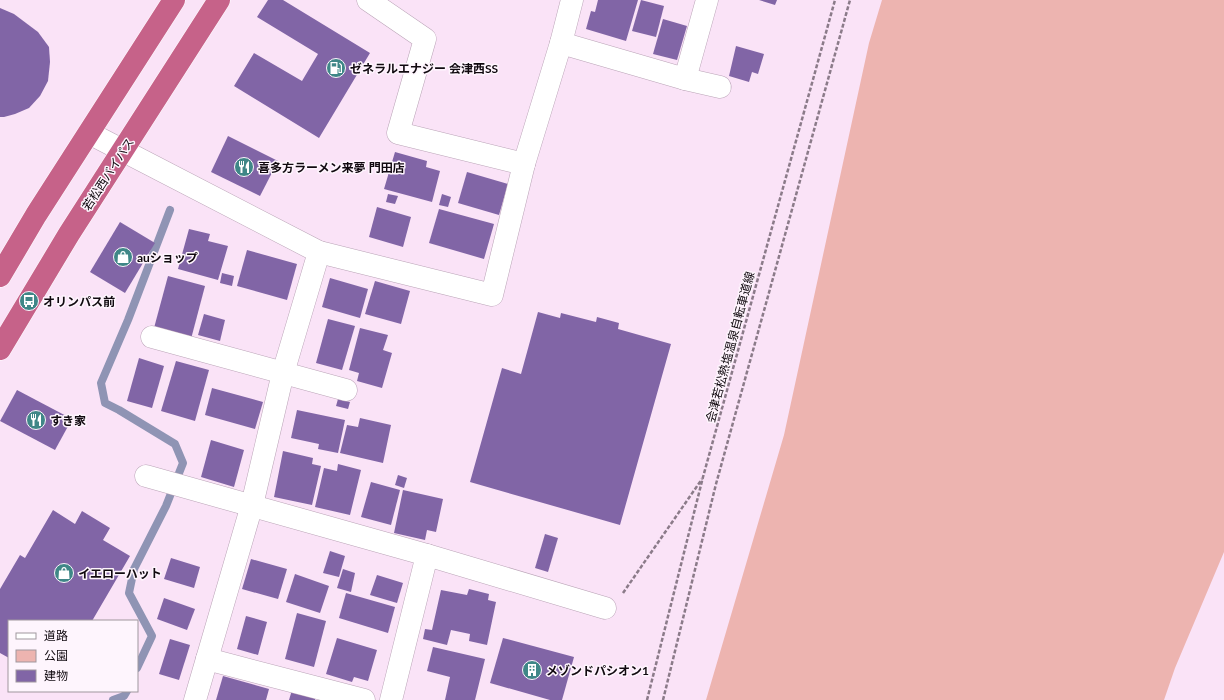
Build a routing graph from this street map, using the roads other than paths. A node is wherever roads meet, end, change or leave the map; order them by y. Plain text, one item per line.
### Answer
1 (174, 0) edge
2 (220, 0) edge
3 (368, 0) edge
4 (572, 0) edge
5 (707, 0) edge
6 (561, 43) junction
7 (685, 79) junction
8 (720, 87) dead end
9 (89, 133) junction
10 (123, 150) junction
11 (524, 164) junction
12 (319, 252) junction
13 (0, 276) edge
14 (152, 337) dead end
15 (0, 350) edge
16 (283, 373) junction
17 (346, 390) dead end
18 (165, 481) dead end
19 (252, 505) junction
20 (427, 555) junction
21 (605, 608) road end
22 (207, 660) junction
23 (196, 700) edge
24 (364, 700) edge
25 (391, 700) edge

1 - 9 highway
2 - 10 highway, 若松西バイパス
3 - 11 street
4 - 6 street
5 - 7 street
6 - 7 street
6 - 11 street
7 - 8 street
9 - 10 street
9 - 13 highway
10 - 12 street
10 - 15 highway, 若松西バイパス
11 - 12 street
12 - 16 street
14 - 16 street
16 - 17 street
16 - 19 street
18 - 19 street
19 - 20 street
19 - 22 street
20 - 21 street
20 - 25 street
22 - 23 street
22 - 24 street

